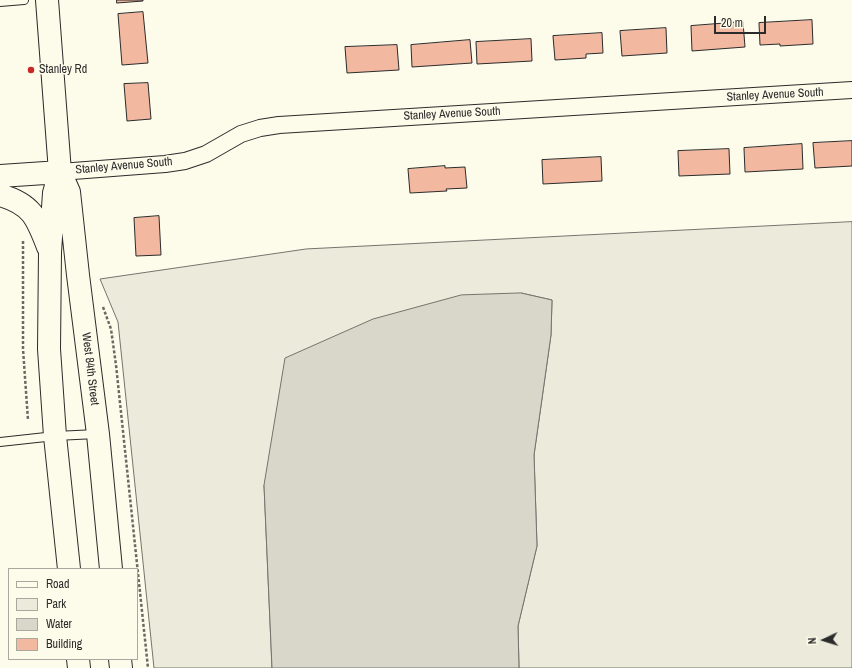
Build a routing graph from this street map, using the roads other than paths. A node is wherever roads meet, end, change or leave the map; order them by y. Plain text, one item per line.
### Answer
1 (24, 0) edge
2 (47, 0) edge
3 (0, 2) edge
4 (852, 90) edge
5 (60, 172) junction
6 (0, 176) edge
7 (0, 195) edge
8 (50, 252) junction
9 (98, 434) junction
10 (55, 436) junction
11 (0, 442) edge
12 (68, 568) edge
13 (111, 568) edge

1 - 3 lane
2 - 5 street, West 84th Street
4 - 5 street, Stanley Avenue South
5 - 6 street
5 - 8 street, West 84th Street
5 - 9 street, West 84th Street
7 - 8 street
8 - 10 street, West 84th Street
9 - 10 lane
9 - 13 street, West 84th Street
10 - 11 lane
10 - 12 street, West 84th Street

